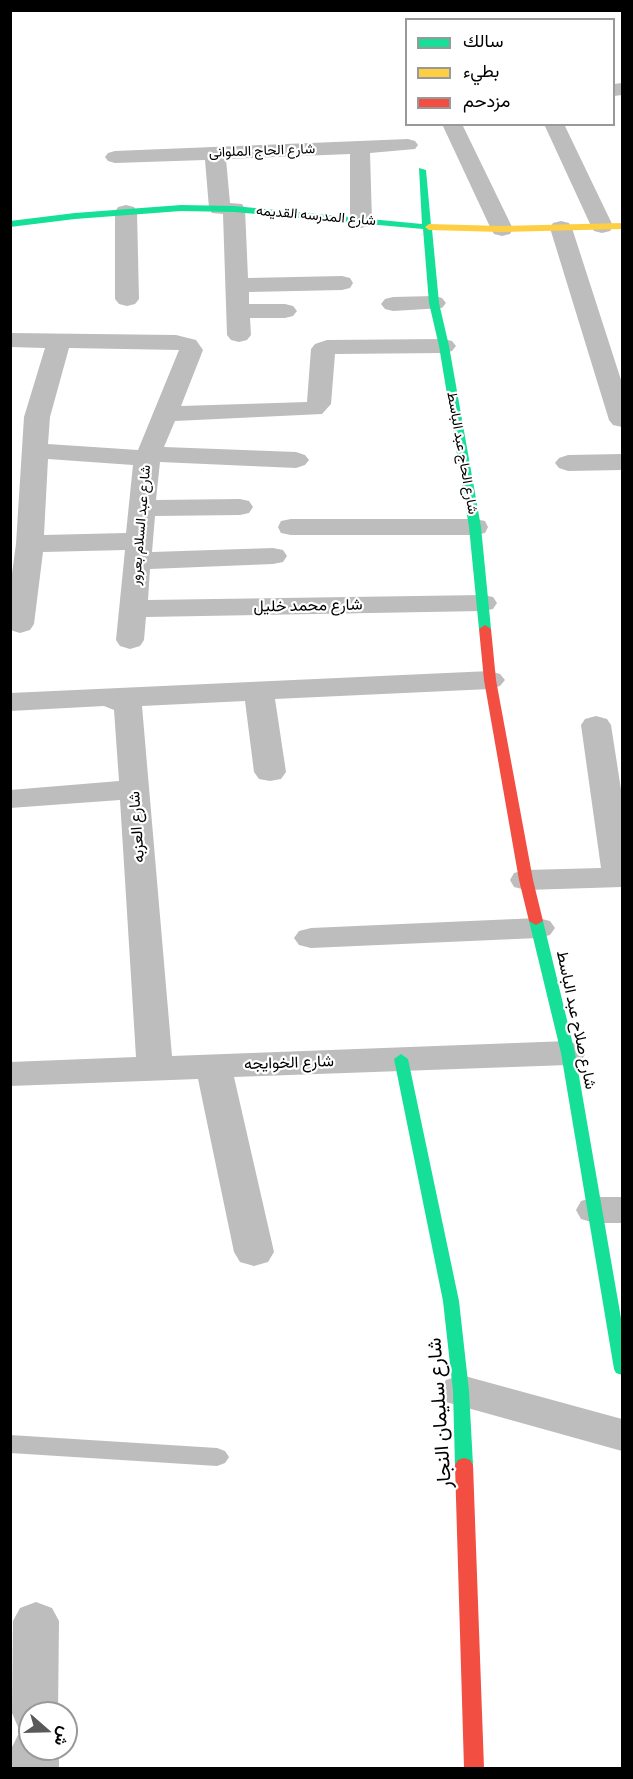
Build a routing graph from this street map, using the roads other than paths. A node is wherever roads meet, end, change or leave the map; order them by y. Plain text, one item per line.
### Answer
1 (453, 126) edge
2 (555, 126) edge
3 (408, 145) dead end
4 (360, 147) junction
5 (215, 153) junction
6 (115, 157) dead end
7 (422, 170) dead end
8 (227, 208) junction
9 (126, 212) junction
10 (360, 221) junction
11 (10, 224) edge
12 (612, 226) edge
13 (428, 227) junction
14 (561, 228) junction
15 (502, 229) junction
16 (342, 283) dead end
17 (237, 285) junction
18 (127, 299) dead end
19 (434, 303) junction
20 (393, 304) dead end
21 (238, 311) junction
22 (285, 311) dead end
23 (239, 335) dead end
24 (10, 340) edge
25 (59, 340) junction
26 (444, 346) junction
27 (165, 414) junction
28 (622, 420) edge
29 (35, 451) junction
30 (148, 456) junction
31 (296, 460) dead end
32 (622, 462) edge
33 (568, 463) dead end
34 (240, 507) dead end
35 (141, 508) junction
36 (291, 527) dead end
37 (475, 527) junction
38 (30, 544) junction
39 (139, 551) junction
40 (273, 556) dead end
41 (483, 603) junction
42 (133, 609) junction
43 (20, 624) dead end
44 (130, 640) dead end
45 (490, 680) junction
46 (259, 691) junction
47 (116, 698) junction
48 (10, 702) edge
49 (596, 725) dead end
50 (270, 772) dead end
51 (134, 789) junction
52 (10, 799) edge
53 (621, 877) edge
54 (526, 880) junction
55 (538, 928) junction
56 (311, 938) dead end
57 (568, 1053) junction
58 (401, 1059) junction
59 (213, 1065) junction
60 (154, 1068) junction
61 (10, 1074) edge
62 (609, 1210) edge
63 (254, 1252) dead end
64 (616, 1303) edge
65 (622, 1370) edge
66 (461, 1391) junction
67 (622, 1436) edge
68 (10, 1444) edge
69 (217, 1457) dead end
70 (36, 1621) dead end
71 (35, 1701) edge
72 (474, 1768) edge

1 - 15 street
2 - 12 street
3 - 4 street, شارع الحاج الملوانى
4 - 5 street, شارع الحاج الملوانى
4 - 10 street
5 - 6 street, شارع الحاج الملوانى
5 - 8 street
7 - 13 street, شارع الحاج عبد الباسط
8 - 9 street, شارع المدرسه القديمه
8 - 10 street, شارع المدرسه القديمه
8 - 17 street
9 - 11 street, شارع المدرسه القديمه
9 - 18 street
10 - 13 street, شارع المدرسه القديمه
12 - 14 street, شارع المدرسه القديمه
13 - 15 street, شارع المدرسه القديمه
13 - 19 street, شارع الحاج عبد الباسط
14 - 15 street, شارع المدرسه القديمه
14 - 28 street
16 - 17 street
17 - 21 street
19 - 20 street
19 - 26 street, شارع الحاج عبد الباسط
21 - 22 street
21 - 23 street
24 - 25 street, شارع عبد السلام بعرور
25 - 27 street, شارع عبد السلام بعرور
25 - 29 street
26 - 27 street
26 - 37 street, شارع الحاج عبد الباسط
27 - 30 street, شارع عبد السلام بعرور
29 - 30 street
29 - 38 street
30 - 31 street
30 - 35 street, شارع عبد السلام بعرور
32 - 33 street
34 - 35 street
35 - 39 street, شارع عبد السلام بعرور
36 - 37 street
37 - 41 street, شارع الحاج عبد الباسط
38 - 39 street
38 - 43 street
39 - 40 street
39 - 42 street, شارع عبد السلام بعرور
41 - 42 street, شارع محمد خليل
41 - 45 street, شارع الحاج عبد الباسط
42 - 44 street, شارع عبد السلام بعرور
45 - 46 street
45 - 54 street, شارع صلاح عبد الباسط
46 - 47 street
46 - 50 street
47 - 48 street
47 - 51 street, شارع العزبه
49 - 53 street
51 - 52 street
51 - 60 street, شارع العزبه
53 - 54 street
54 - 55 street, شارع صلاح عبد الباسط
55 - 56 street
55 - 57 street, شارع صلاح عبد الباسط
57 - 58 street, شارع الخوايجه
57 - 62 street, شارع صلاح عبد الباسط
58 - 59 street, شارع الخوايجه
58 - 66 street, شارع سليمان النجار
59 - 60 street, شارع الخوايجه
59 - 63 street
60 - 61 street, شارع الخوايجه
62 - 64 street, شارع صلاح عبد الباسط
64 - 65 street, شارع صلاح عبد الباسط
66 - 67 street
66 - 72 street, شارع سليمان النجار
68 - 69 lane
70 - 71 street

